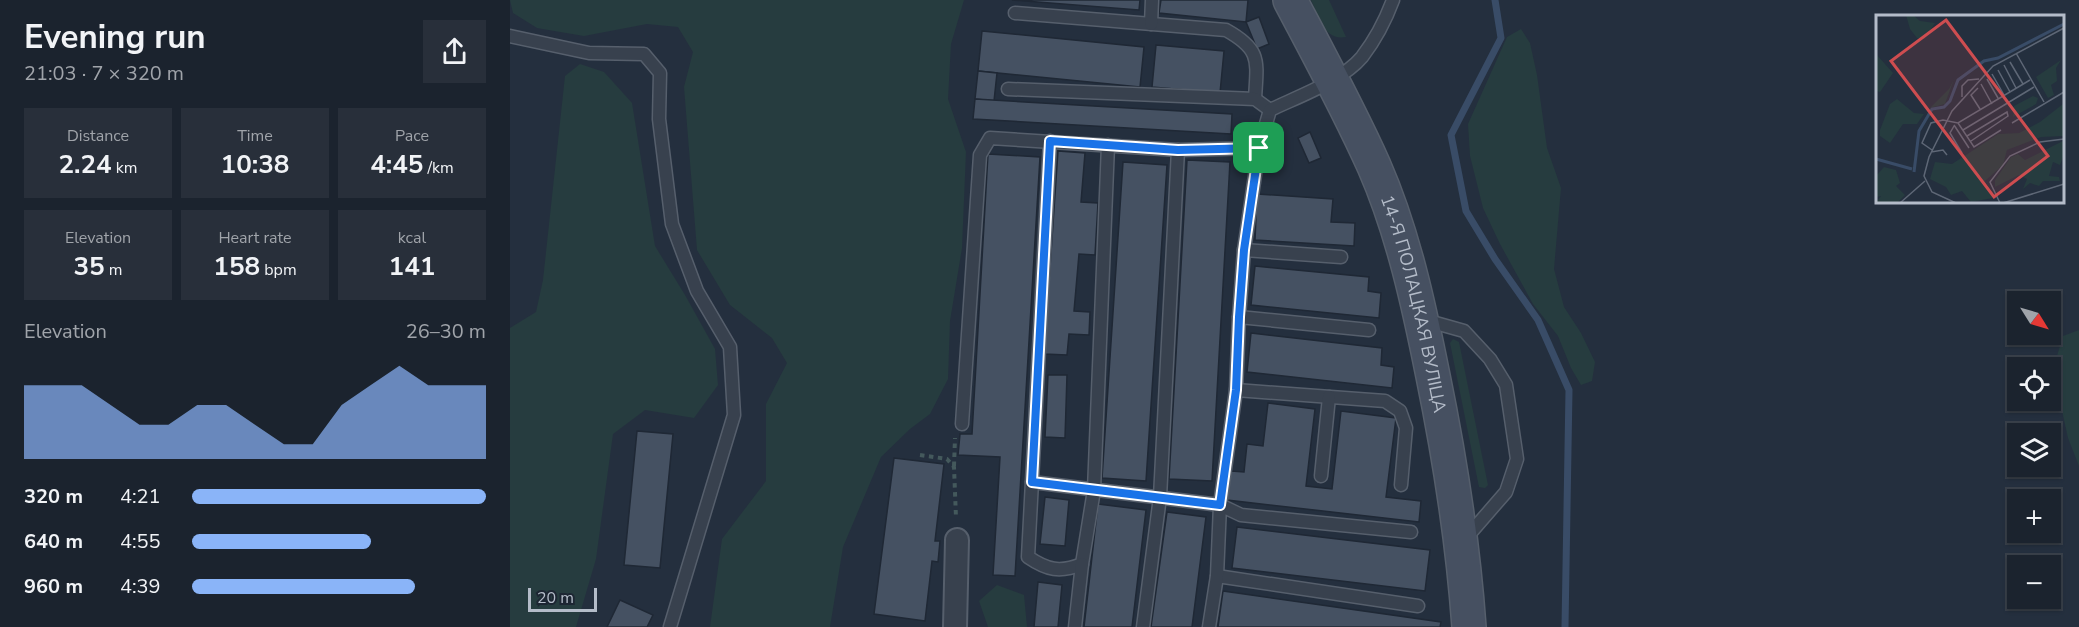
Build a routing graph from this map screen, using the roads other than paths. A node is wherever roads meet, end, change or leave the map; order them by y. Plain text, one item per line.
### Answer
1 (1152, 0) edge
2 (1290, 0) edge
3 (1393, 0) edge
4 (1015, 13) dead end
5 (1151, 24) junction
6 (510, 36) edge
7 (1332, 80) junction
8 (1008, 89) dead end
9 (1255, 99) junction
10 (1270, 110) junction
11 (1050, 141) junction
12 (1108, 145) junction
13 (1259, 148) junction
14 (1178, 150) junction
15 (1244, 250) junction
16 (1341, 257) dead end
17 (1239, 317) junction
18 (1422, 320) junction
19 (1369, 330) dead end
20 (1236, 390) junction
21 (1329, 397) junction
22 (962, 424) dead end
23 (1321, 476) dead end
24 (1032, 482) junction
25 (1401, 485) dead end
26 (1094, 490) junction
27 (1160, 496) junction
28 (1220, 505) junction
29 (1411, 532) dead end
30 (957, 540) road end
31 (1461, 543) junction
32 (1082, 564) junction
33 (1217, 576) junction
34 (1418, 606) dead end
35 (670, 627) edge
36 (955, 627) edge
37 (1074, 627) edge
38 (1143, 627) edge
39 (1209, 627) edge
40 (1469, 627) edge

1 - 5 lane
2 - 7 main road, 14-Я ПОЛАЦКАЯ ВУЛІЦА
3 - 7 lane
4 - 5 lane
5 - 9 lane
6 - 35 lane
7 - 10 lane
7 - 18 main road, 14-Я ПОЛАЦКАЯ ВУЛІЦА
8 - 9 lane
9 - 10 lane
10 - 13 lane
11 - 12 lane
11 - 22 lane
11 - 24 lane
12 - 14 lane
12 - 26 lane
13 - 14 lane
13 - 15 lane
14 - 27 lane
15 - 16 lane
15 - 17 lane
17 - 19 lane
17 - 20 lane
18 - 31 main road, 14-Я ПОЛАЦКАЯ ВУЛІЦА
18 - 31 lane
20 - 21 lane
20 - 28 lane
21 - 23 lane
21 - 25 lane
24 - 26 lane
24 - 32 lane
26 - 27 lane
26 - 32 lane
27 - 28 lane
27 - 38 lane
28 - 29 lane
28 - 33 lane
30 - 36 street
31 - 40 main road, 14-Я ПОЛАЦКАЯ ВУЛІЦА
32 - 37 lane
33 - 34 lane
33 - 39 lane

